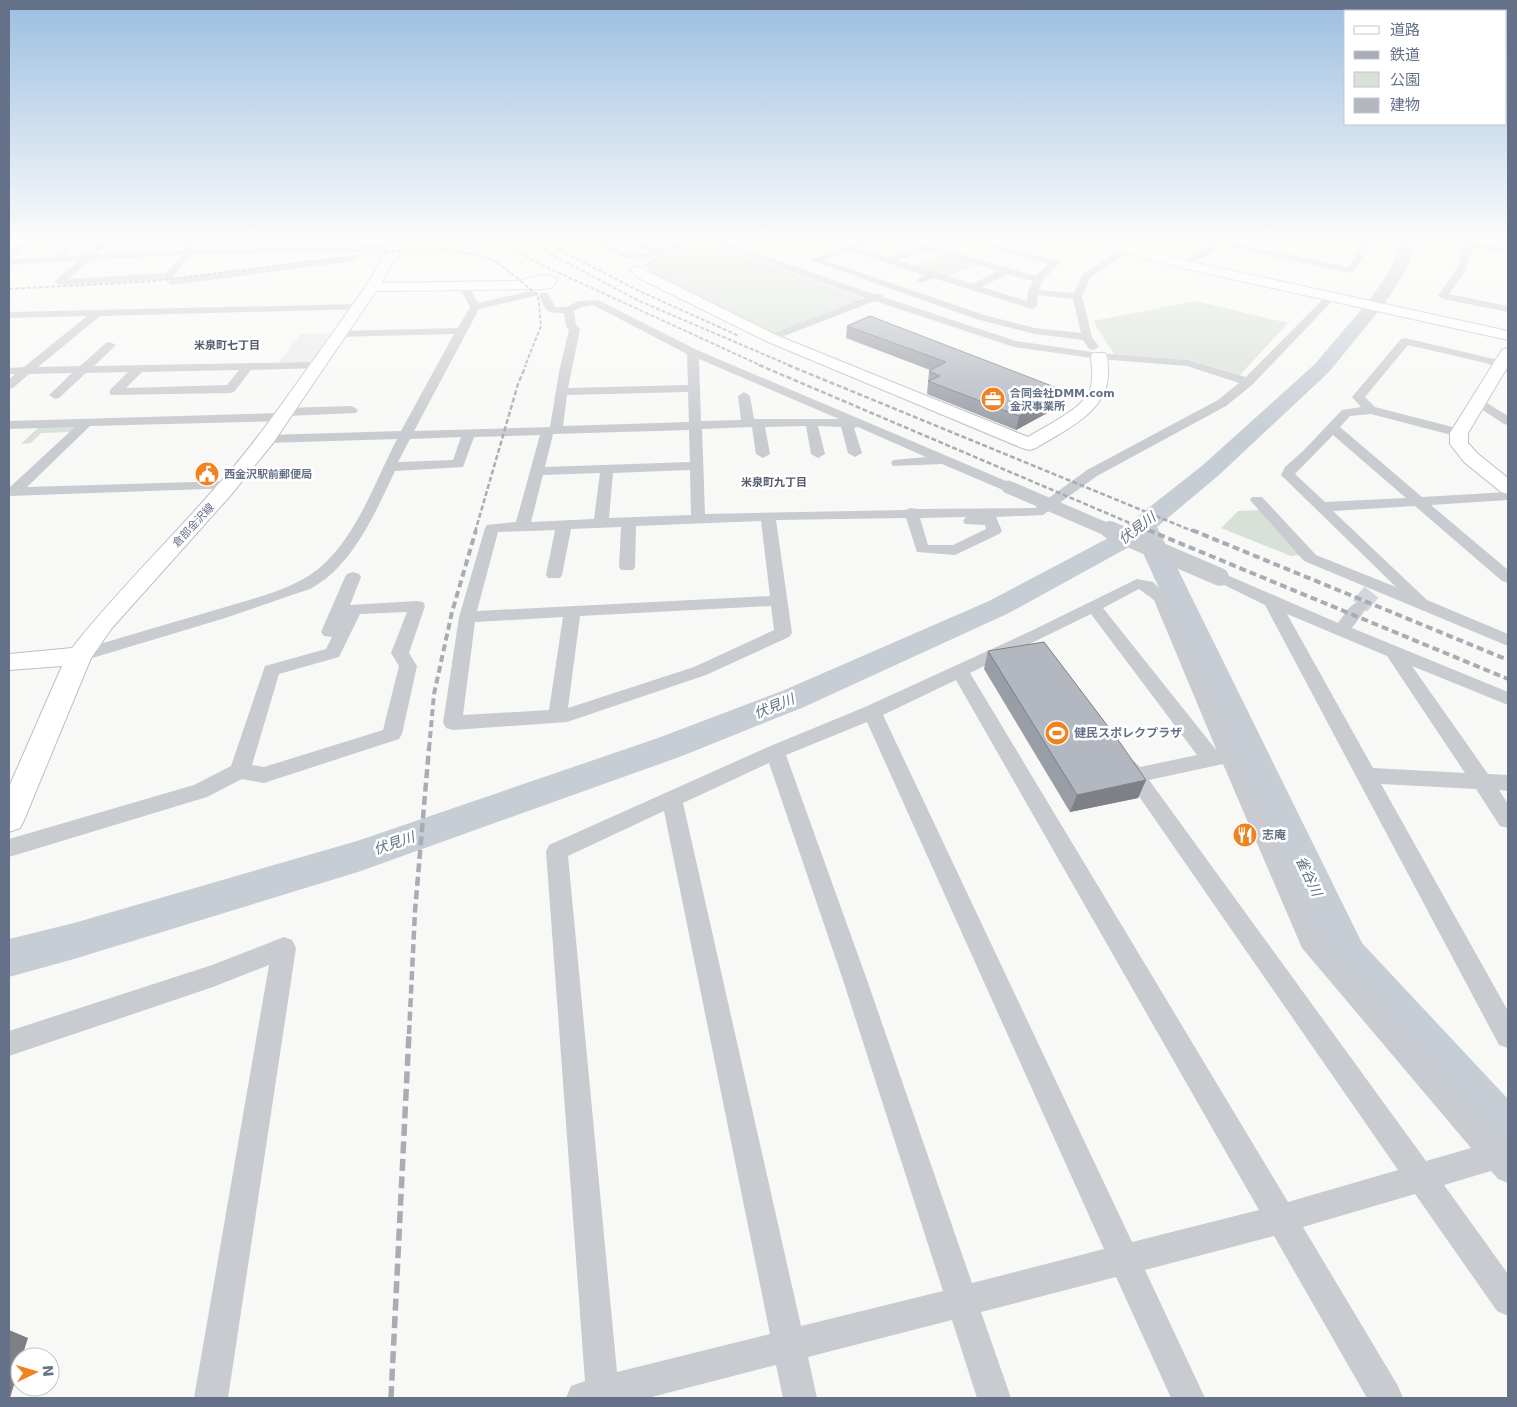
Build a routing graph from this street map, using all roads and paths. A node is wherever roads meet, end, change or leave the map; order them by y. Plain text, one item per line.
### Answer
1 (473, 305) edge
2 (488, 305) edge
3 (549, 305) edge
4 (578, 305) edge
5 (599, 305) edge
6 (704, 305) edge
7 (858, 305) edge
8 (895, 305) edge
9 (945, 305) edge
10 (1009, 305) edge
11 (1035, 305) edge
12 (1079, 305) edge
13 (1328, 305) edge
14 (1365, 305) edge
15 (1486, 305) edge
16 (358, 307) joint
17 (475, 308) junction
18 (1508, 309) edge
19 (569, 310) junction
20 (98, 313) junction
21 (9, 315) edge
22 (1037, 319) junction
23 (462, 332) junction
24 (339, 334) junction
25 (1508, 336) edge
26 (1087, 337) junction
27 (771, 338) junction
28 (110, 345) dead end
29 (693, 352) junction
30 (1099, 356) junction
31 (1506, 363) edge
32 (318, 365) junction
33 (248, 366) junction
34 (139, 368) junction
35 (83, 370) junction
36 (9, 371) edge
37 (27, 371) junction
38 (1248, 382) junction
39 (9, 385) edge
40 (695, 388) junction
41 (562, 392) junction
42 (55, 395) dead end
43 (744, 396) dead end
44 (1479, 402) junction
45 (352, 410) dead end
46 (1371, 410) junction
47 (284, 415) junction
48 (1508, 421) edge
49 (811, 422) junction
50 (86, 423) junction
51 (852, 423) junction
52 (753, 424) junction
53 (9, 426) edge
54 (694, 426) junction
55 (1332, 427) junction
56 (552, 431) junction
57 (1459, 432) junction
58 (469, 433) junction
59 (405, 435) junction
60 (267, 439) junction
61 (855, 453) dead end
62 (763, 454) dead end
63 (818, 454) dead end
64 (944, 460) junction
65 (898, 463) dead end
66 (696, 466) junction
67 (389, 467) junction
68 (608, 469) junction
69 (537, 471) junction
70 (229, 485) junction
71 (1508, 488) edge
72 (11, 492) edge
73 (1508, 496) edge
74 (1257, 500) dead end
75 (1418, 501) junction
76 (1321, 507) junction
77 (768, 516) junction
78 (913, 518) junction
79 (698, 519) junction
80 (629, 522) junction
81 (601, 523) junction
82 (564, 524) junction
83 (523, 526) junction
84 (627, 567) dead end
85 (554, 576) dead end
86 (353, 577) dead end
87 (1508, 578) edge
88 (779, 601) junction
89 (1272, 602) junction
90 (1420, 602) junction
91 (1360, 606) tunnel mouth
92 (1094, 607) junction
93 (572, 611) junction
94 (467, 617) junction
95 (1342, 629) junction
96 (1508, 640) edge
97 (1393, 652) junction
98 (333, 653) junction
99 (79, 656) junction
100 (9, 662) edge
101 (960, 671) junction
102 (1508, 699) edge
103 (872, 712) junction
104 (558, 715) junction
105 (775, 752) junction
106 (1119, 752) edge
107 (1221, 757) junction
108 (240, 771) junction
109 (1366, 775) junction
110 (1135, 776) junction
111 (1482, 782) junction
112 (1508, 783) edge
113 (672, 799) junction
114 (9, 820) edge
115 (1508, 820) edge
116 (9, 848) edge
117 (1508, 1036) edge
118 (9, 1043) edge
119 (1504, 1157) edge
120 (1421, 1178) junction
121 (1281, 1219) junction
122 (1123, 1260) junction
123 (1508, 1300) edge
124 (961, 1302) junction
125 (789, 1346) junction
126 (596, 1396) edge
127 (211, 1398) edge
128 (800, 1398) edge
129 (994, 1398) edge
130 (1188, 1398) edge
131 (1386, 1398) edge

1 - 17 street
2 - 17 street
3 - 19 street
4 - 19 street
5 - 29 street
6 - 27 street
7 - 27 street
8 - 30 street
9 - 22 street
10 - 22 street
11 - 22 street
12 - 26 street
13 - 38 street
14 - 25 street
15 - 18 street
16 - 20 street
16 - 24 street, 倉部金沢線
17 - 23 street
19 - 41 street
20 - 21 street
20 - 37 street
22 - 26 street
23 - 24 street
23 - 59 street
24 - 32 street, 倉部金沢線
26 - 30 street
27 - 30 street
28 - 35 street
29 - 40 street
29 - 51 street
30 - 38 street
31 - 44 street
31 - 46 street
32 - 33 street
32 - 47 street, 倉部金沢線
33 - 34 street
33 - 34 street
34 - 35 street
35 - 37 street
35 - 42 street
36 - 37 street
37 - 39 street
38 - 78 street
40 - 41 street
40 - 54 street
41 - 56 street
43 - 52 street
44 - 48 street
44 - 57 street
45 - 47 street
46 - 55 street
46 - 57 street
47 - 50 street
47 - 60 street, 倉部金沢線
49 - 51 street
49 - 52 street
49 - 63 street
50 - 53 street
50 - 72 street
51 - 61 street
51 - 64 street
52 - 54 street
52 - 62 street
54 - 56 street
54 - 66 street
55 - 75 street
55 - 76 street
56 - 58 street
56 - 69 street
57 - 71 street
58 - 59 street
58 - 67 street
59 - 60 street
59 - 67 street
60 - 70 street, 倉部金沢線
64 - 65 street
64 - 89 street, bridge
66 - 68 street
66 - 79 street
67 - 99 street
68 - 69 street
68 - 81 street
69 - 83 street
70 - 72 street
70 - 99 street, 倉部金沢線
73 - 75 street
74 - 90 street
75 - 76 street
75 - 87 street
76 - 90 street
77 - 78 street
77 - 79 street
77 - 88 street
78 - 78 street
79 - 80 street
80 - 81 street
80 - 84 street
81 - 82 street
82 - 83 street
82 - 85 street
83 - 94 street
86 - 98 street
88 - 93 street
88 - 104 street
89 - 95 street
89 - 109 street
90 - 96 street
91 - 95 street
92 - 101 street
92 - 107 street
92 - 107 street
93 - 94 street
93 - 104 street
94 - 104 street
95 - 97 street
97 - 102 street
97 - 111 street
98 - 108 street
98 - 108 street
99 - 100 street
99 - 114 street, 倉部金沢線
101 - 103 street
101 - 121 street
103 - 105 street
103 - 122 street
105 - 113 street
105 - 124 street
106 - 110 street
107 - 110 street
107 - 119 street
108 - 116 street
109 - 111 street
109 - 117 street
110 - 120 street
111 - 112 street
111 - 115 street
113 - 125 street
113 - 126 street
118 - 127 street
119 - 120 street
120 - 121 street
120 - 123 street
121 - 122 street
121 - 131 street
122 - 124 street
122 - 130 street
124 - 125 street
124 - 129 street
125 - 126 street
125 - 128 street

